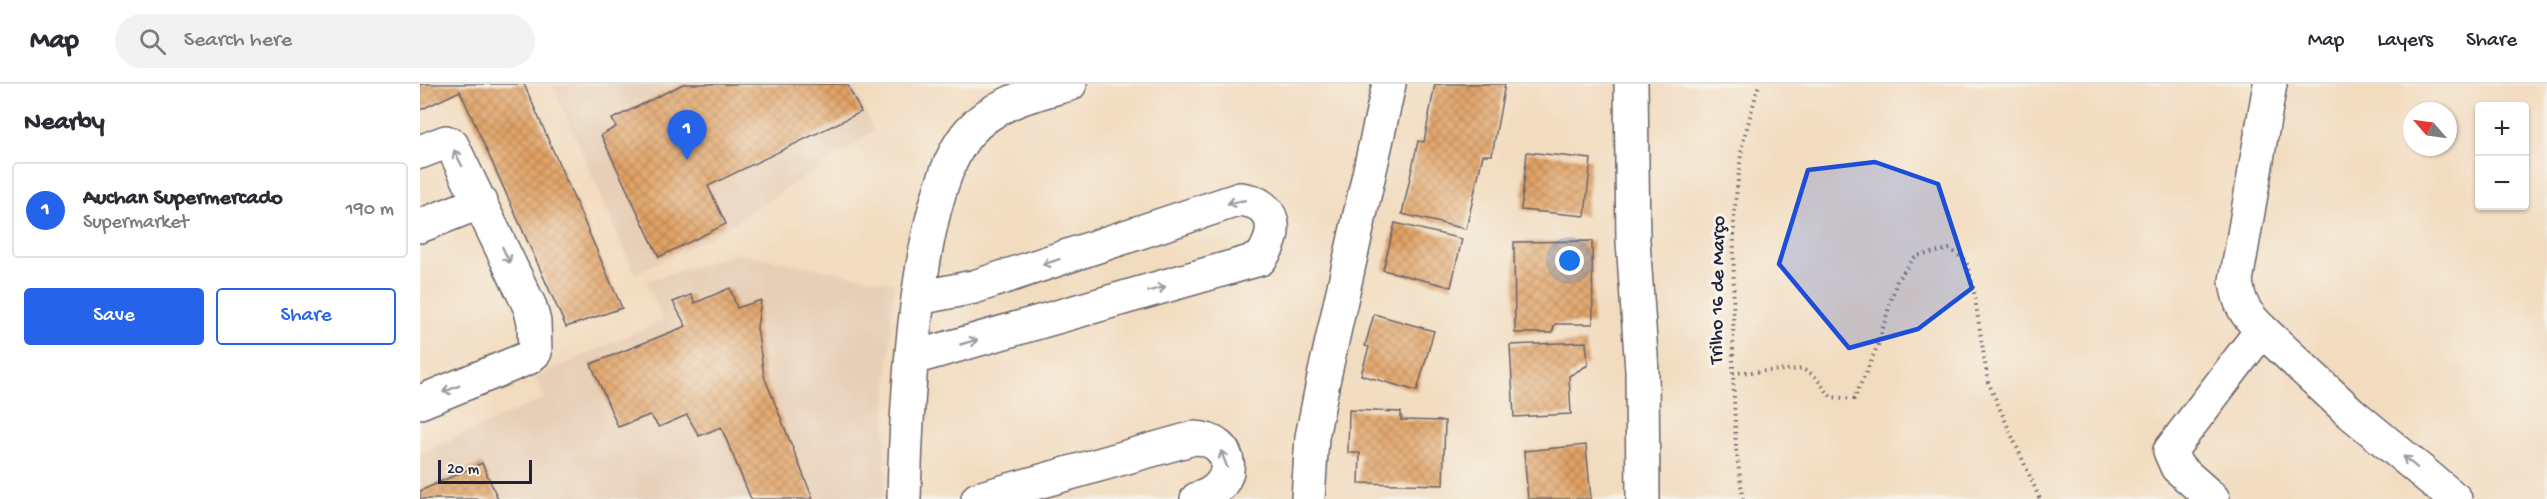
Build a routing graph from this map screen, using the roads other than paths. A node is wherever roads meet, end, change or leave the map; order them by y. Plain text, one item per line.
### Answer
1 (1070, 84) edge
2 (1389, 84) edge
3 (1631, 84) edge
4 (2270, 84) edge
5 (1015, 91) edge
6 (420, 152) edge
7 (481, 202) junction
8 (420, 226) edge
9 (918, 298) junction
10 (2262, 330) junction
11 (913, 358) junction
12 (420, 402) edge
13 (904, 499) edge
14 (978, 499) edge
15 (1197, 499) edge
16 (1308, 499) edge
17 (1643, 499) edge
18 (2213, 499) edge
19 (2455, 499) edge

1 - 5 street
2 - 16 street
3 - 17 street
4 - 10 street
5 - 9 street
7 -> 6 street
7 - 8 street
7 -> 12 street
9 - 11 street
11 -> 9 street
10 - 18 street
19 -> 10 street
11 - 13 street
15 -> 14 street

